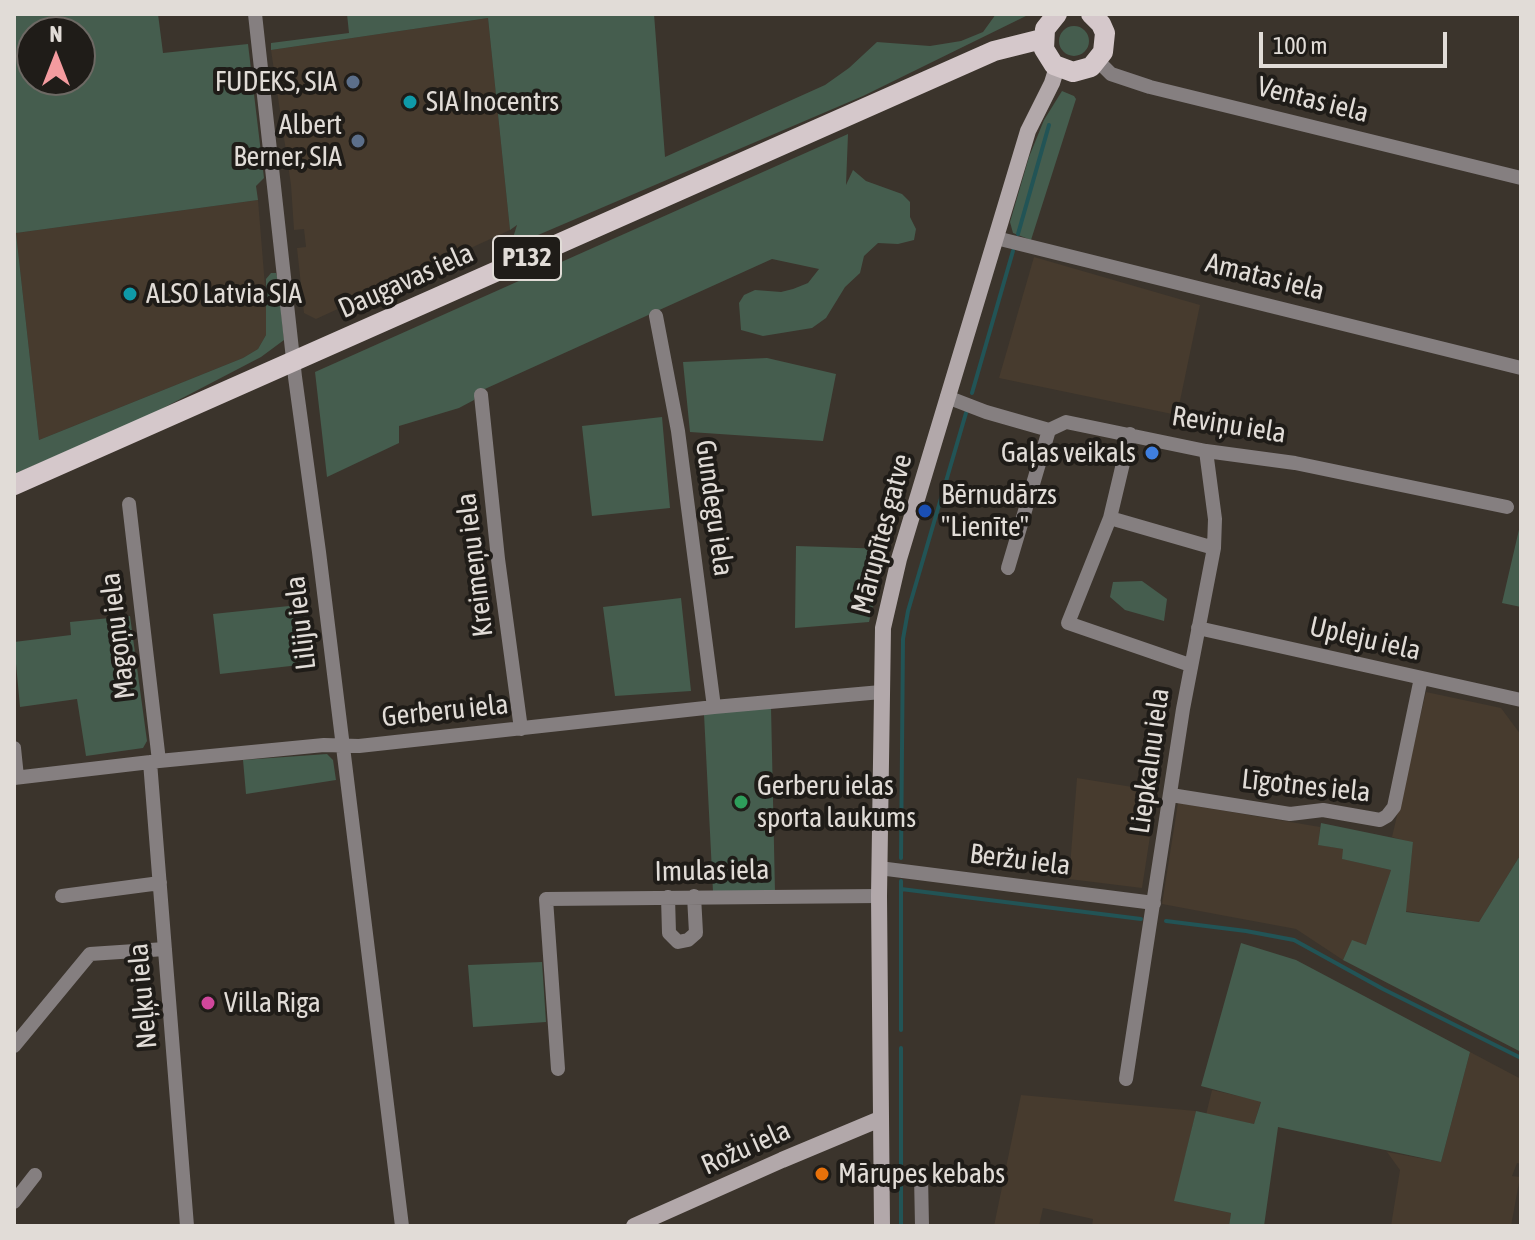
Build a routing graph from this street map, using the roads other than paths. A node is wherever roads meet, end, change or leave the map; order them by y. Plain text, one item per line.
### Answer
1 (255, 14) edge
2 (1057, 14) edge
3 (1096, 15) edge
4 (1042, 39) junction
5 (1098, 61) junction
6 (1057, 67) junction
7 (1521, 178) edge
8 (996, 238) junction
9 (656, 316) dead end
10 (293, 361) junction
11 (1521, 368) edge
12 (481, 395) dead end
13 (947, 397) junction
14 (1049, 430) junction
15 (1130, 434) junction
16 (1206, 451) junction
17 (14, 485) edge
18 (129, 504) dead end
19 (1507, 507) dead end
20 (1110, 518) junction
21 (1214, 548) junction
22 (1008, 568) dead end
23 (1198, 628) junction
24 (1190, 665) junction
25 (1421, 678) junction
26 (881, 692) junction
27 (1521, 700) edge
28 (714, 707) junction
29 (521, 729) junction
30 (342, 745) junction
31 (14, 748) edge
32 (154, 762) junction
33 (16, 778) edge
34 (1171, 795) junction
35 (879, 868) junction
36 (160, 883) junction
37 (62, 896) dead end
38 (694, 896) junction
39 (879, 896) junction
40 (668, 897) junction
41 (1154, 903) junction
42 (165, 949) junction
43 (14, 1046) edge
44 (558, 1069) dead end
45 (1126, 1079) dead end
46 (880, 1119) junction
47 (35, 1175) dead end
48 (921, 1175) dead end
49 (14, 1202) edge
50 (187, 1226) edge
51 (402, 1226) edge
52 (636, 1226) edge
53 (882, 1226) edge
54 (922, 1226) edge

1 - 10 street, Liliju iela
2 - 4 main road
3 - 5 main road
4 - 6 main road
4 - 10 main road, Daugavas iela / P132
5 - 6 main road
5 - 7 street, Ventas iela
6 - 8 street, Mārupītes gatve
8 - 11 street, Amatas iela
8 - 13 street, Mārupītes gatve
9 - 28 street, Gundegu iela
10 - 17 main road, Daugavas iela / P132
10 - 30 street, Liliju iela
12 - 29 street, Kreimeņu iela
13 - 14 street, Reviņu iela
13 - 26 street, Mārupītes gatve
14 - 15 street, Reviņu iela
14 - 22 street
15 - 16 street, Reviņu iela
15 - 20 street
16 - 19 street, Reviņu iela
16 - 21 street, Liepkalnu iela
18 - 32 street, Magoņu iela
20 - 21 street
20 - 24 street
21 - 23 street, Liepkalnu iela
23 - 24 street, Liepkalnu iela
23 - 25 street, Upleju iela
24 - 34 street, Liepkalnu iela
25 - 27 street, Upleju iela
25 - 34 street, Līgotnes iela
26 - 28 street, Gerberu iela
26 - 35 street, Mārupītes gatve
28 - 29 street, Gerberu iela
29 - 30 street, Gerberu iela
30 - 32 street, Gerberu iela
30 - 51 street, Liliju iela
31 - 33 street
32 - 33 street, Gerberu iela
32 - 36 street, Neļķu iela
34 - 41 street, Liepkalnu iela
35 - 39 street, Mārupītes gatve
35 - 41 street, Beržu iela
36 - 37 street
36 - 42 street, Neļķu iela
38 - 39 street, Imulas iela
38 - 40 street, Imulas iela
38 - 40 street
39 - 46 street, Mārupītes gatve
40 - 44 street, Imulas iela
41 - 45 street, Liepkalnu iela
42 - 43 street
42 - 50 street, Neļķu iela
46 - 52 street, Rožu iela
46 - 53 street, Mārupītes gatve
47 - 49 street
48 - 54 street

